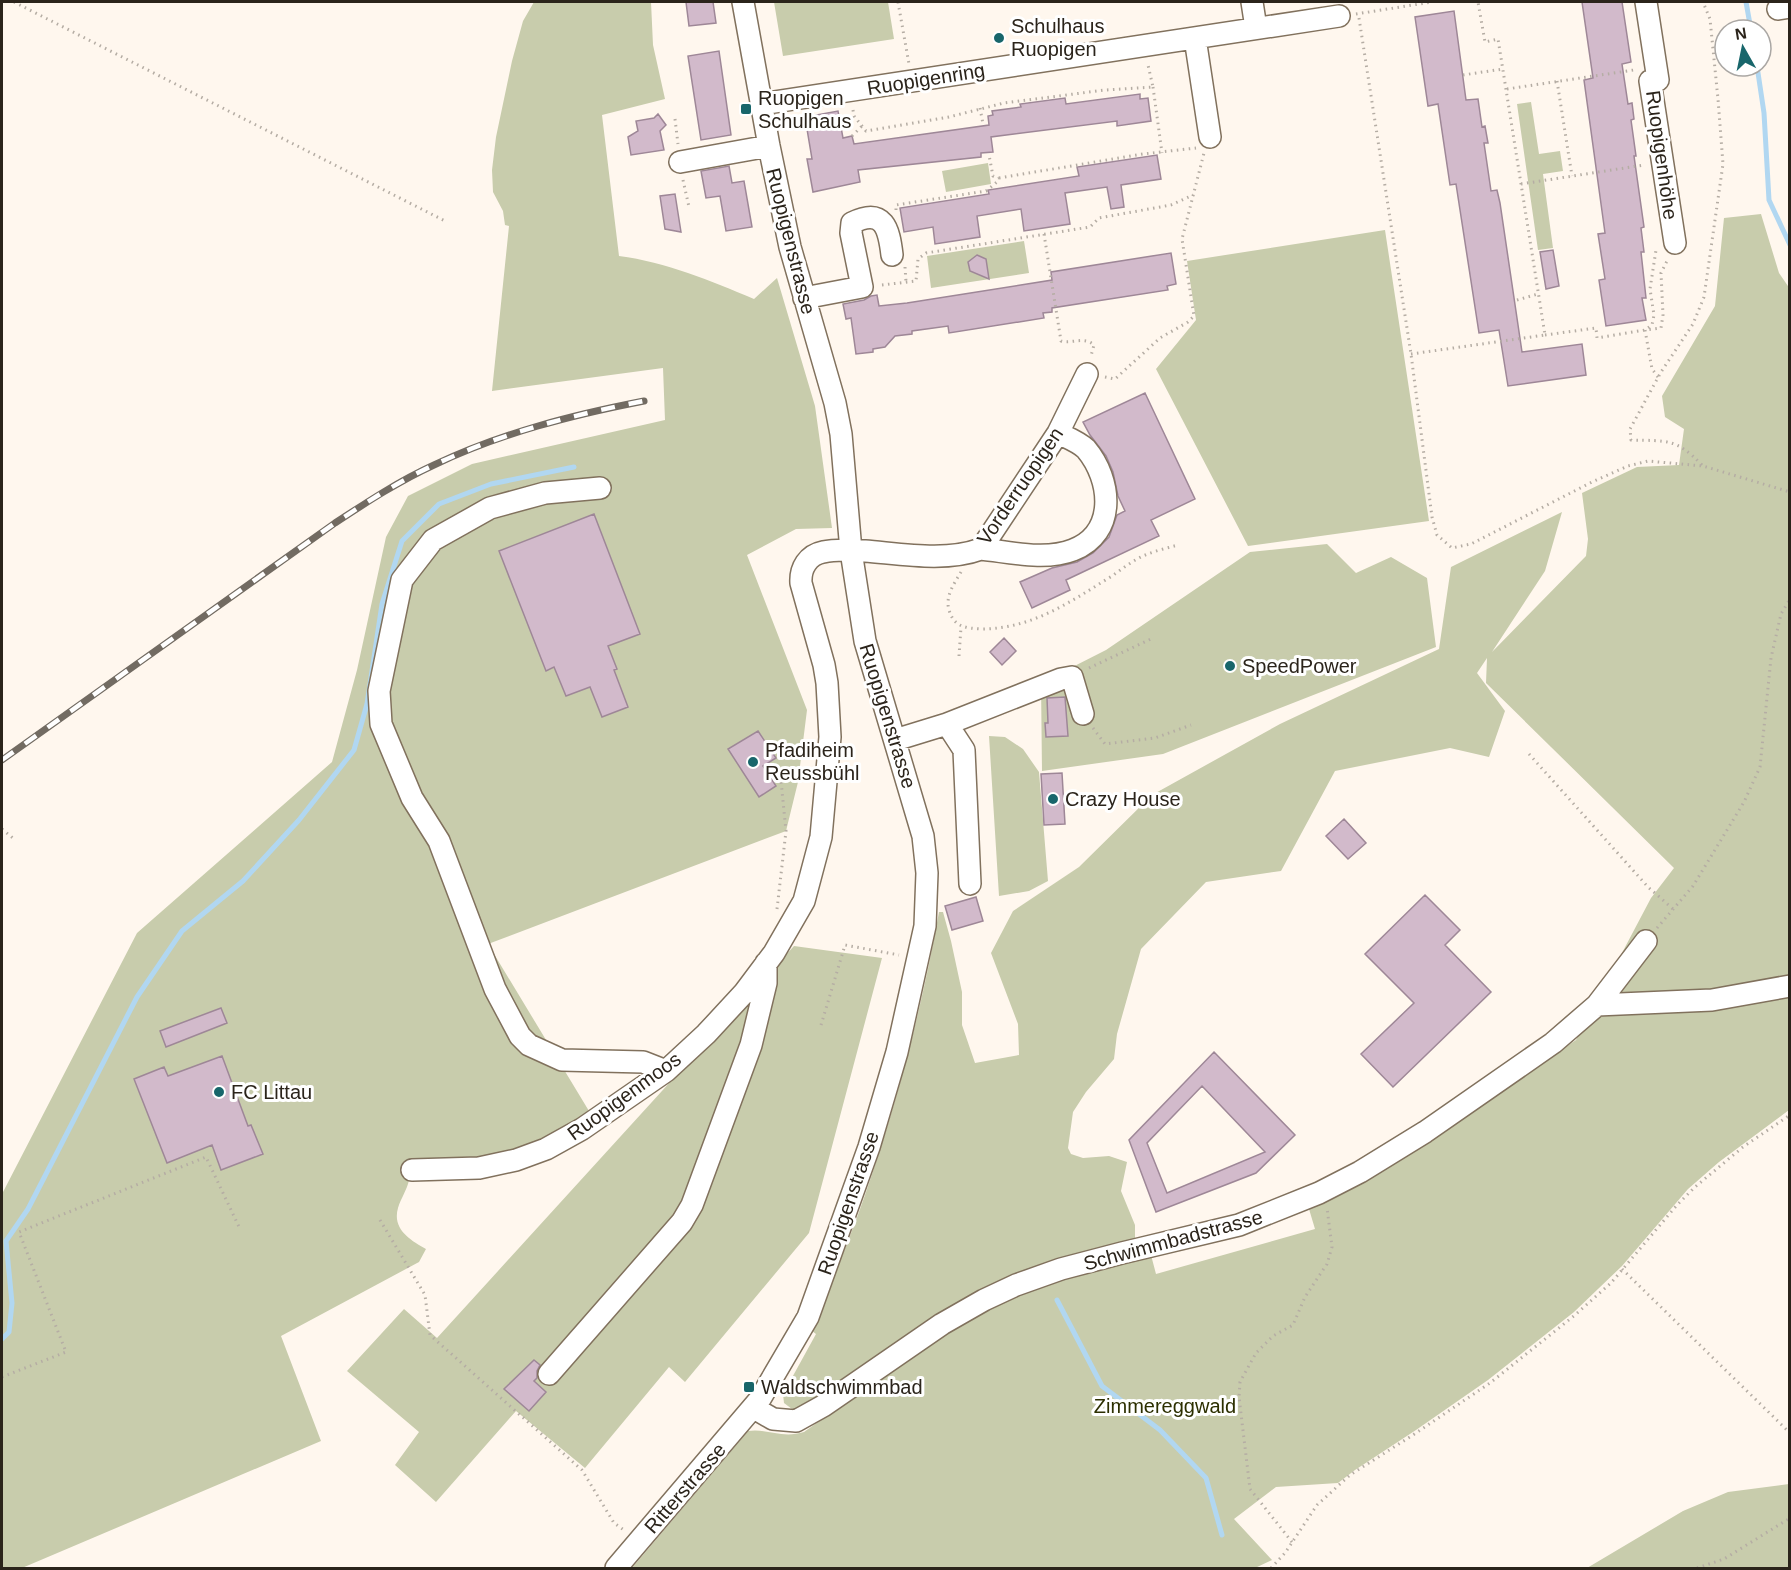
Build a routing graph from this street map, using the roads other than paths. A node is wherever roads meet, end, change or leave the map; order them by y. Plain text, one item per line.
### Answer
1 (743, 2) edge
2 (1252, 2) edge
3 (1646, 2) edge
4 (1339, 16) dead end
5 (1256, 28) junction
6 (1195, 38) junction
7 (761, 104) junction
8 (1210, 137) dead end
9 (769, 146) junction
10 (680, 162) dead end
11 (1675, 243) road end
12 (898, 259) road end
13 (804, 298) junction
14 (1087, 374) road end
15 (1058, 433) junction
16 (600, 488) dead end
17 (851, 551) junction
18 (973, 551) junction
19 (1083, 714) road end
20 (947, 724) junction
21 (895, 740) junction
22 (970, 884) dead end
23 (1646, 941) road end
24 (766, 963) junction
25 (1790, 986) edge
26 (1597, 1005) junction
27 (666, 1071) junction
28 (412, 1170) dead end
29 (549, 1374) dead end
30 (754, 1408) junction
31 (616, 1569) edge

1 - 7 street, Ruopigenstrasse
2 - 5 street
3 - 11 street, Ruopigenhöhe
4 - 5 street, Ruopigenring
5 - 6 street, Ruopigenring
6 - 7 street, Ruopigenring
6 - 8 street
7 - 9 street, Ruopigenstrasse
9 - 10 street
9 - 13 street, Ruopigenstrasse
12 - 13 street
13 - 17 street, Ruopigenstrasse
14 - 15 street, Vorderruopigen
15 - 18 street, Vorderruopigen
15 - 18 street
16 - 27 street
17 - 18 street, Vorderruopigen
17 - 21 street, Ruopigenstrasse
17 - 24 street, Ruopigenmoos
19 - 20 street
20 - 21 street
20 - 22 street
21 - 30 street, Ruopigenstrasse
23 - 26 street, Schwimmbadstrasse
24 - 27 street, Ruopigenmoos
24 - 29 street
25 - 26 street
26 - 30 street, Schwimmbadstrasse
27 - 28 street, Ruopigenmoos
30 - 31 street, Ritterstrasse

